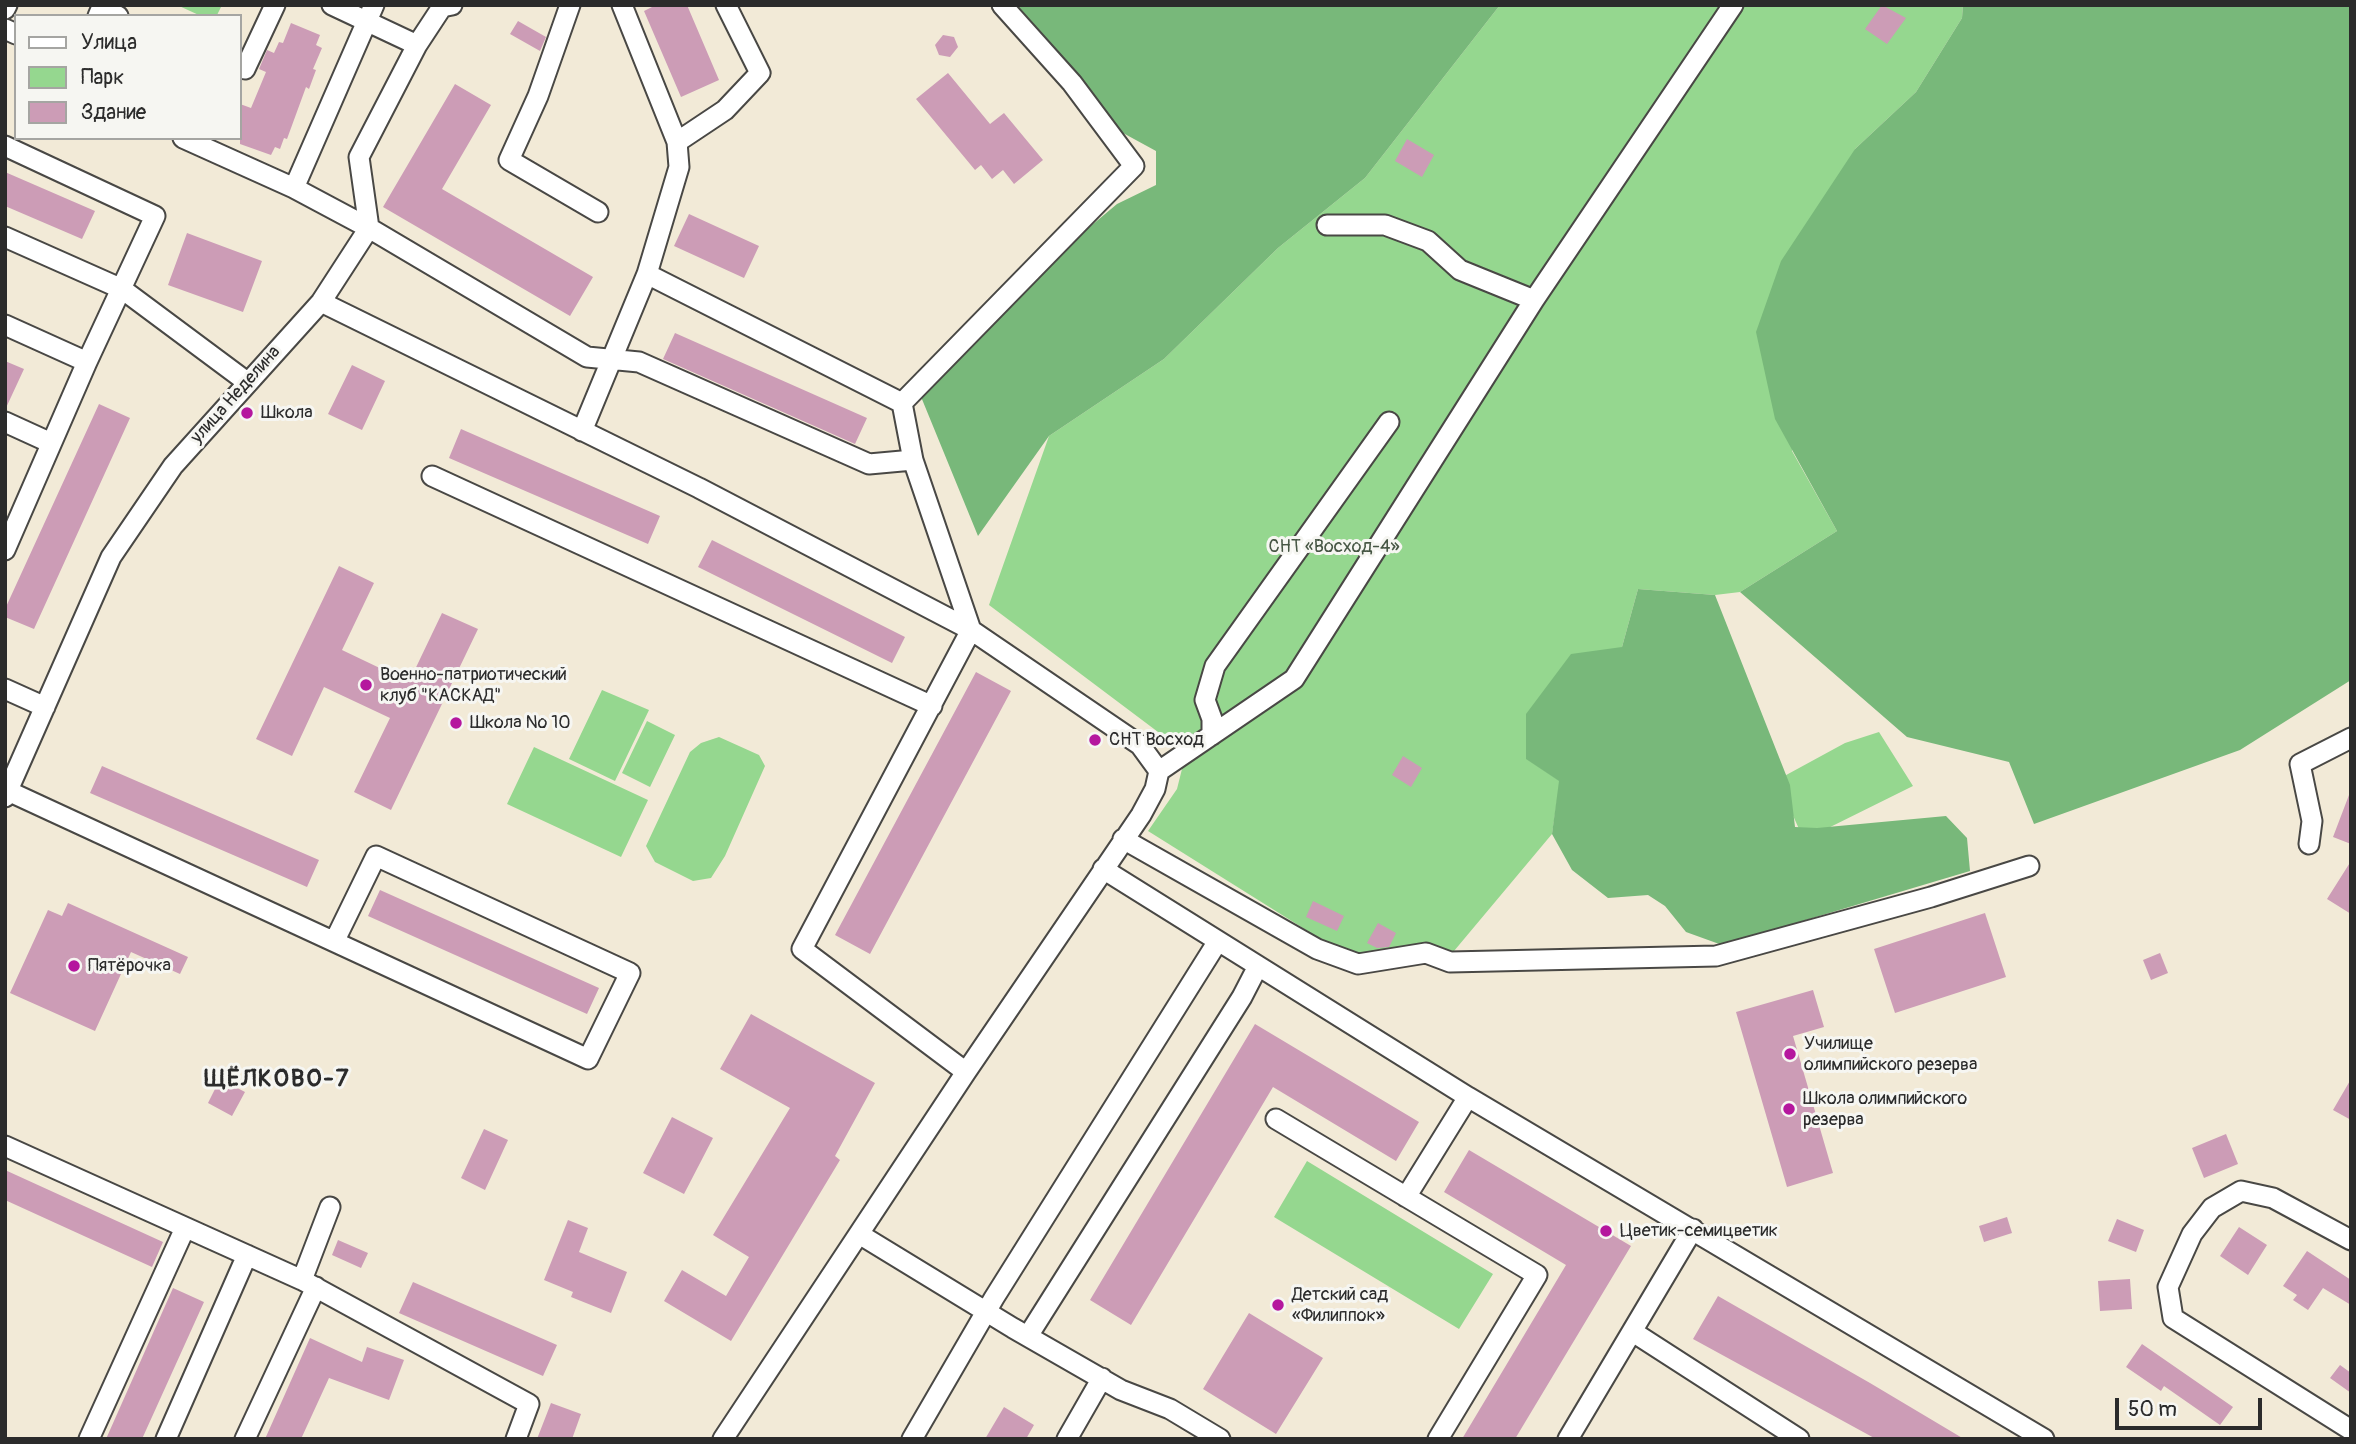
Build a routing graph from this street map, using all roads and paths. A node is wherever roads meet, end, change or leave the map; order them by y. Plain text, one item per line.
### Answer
1 (275, 5) edge
2 (332, 5) edge
3 (452, 5) edge
4 (570, 5) edge
5 (622, 5) edge
6 (726, 5) edge
7 (1002, 5) edge
8 (1733, 5) edge
9 (370, 13) edge
10 (417, 45) junction
11 (242, 67) edge
12 (187, 140) edge
13 (677, 142) junction
14 (5, 146) edge
15 (294, 188) junction
16 (598, 212) dead end
17 (1327, 225) dead end
18 (369, 228) junction
19 (5, 237) edge
20 (648, 274) junction
21 (122, 289) junction
22 (1534, 300) junction
23 (321, 302) junction
24 (5, 325) edge
25 (611, 360) junction
26 (87, 362) junction
27 (247, 382) junction
28 (902, 403) junction
29 (5, 422) edge
30 (1389, 422) dead end
31 (582, 431) junction
32 (51, 443) junction
33 (913, 460) junction
34 (432, 476) dead end
35 (5, 551) edge
36 (971, 630) junction
37 (5, 689) edge
38 (932, 706) junction
39 (45, 707) junction
40 (1212, 735) junction
41 (2351, 738) edge
42 (1159, 771) junction
43 (6, 794) edge
44 (1124, 839) junction
45 (2309, 844) dead end
46 (2029, 866) dead end
47 (1103, 869) junction
48 (335, 940) junction
49 (1218, 941) junction
50 (1258, 967) junction
51 (966, 1072) junction
52 (1468, 1097) junction
53 (1276, 1119) dead end
54 (5, 1146) edge
55 (1406, 1197) junction
56 (330, 1207) dead end
57 (185, 1228) junction
58 (1693, 1229) junction
59 (859, 1234) junction
60 (2351, 1240) edge
61 (247, 1255) junction
62 (309, 1283) junction
63 (986, 1311) junction
64 (1633, 1332) junction
65 (1028, 1336) junction
66 (1102, 1378) junction
67 (2351, 1430) edge
68 (89, 1439) edge
69 (166, 1439) edge
70 (245, 1439) edge
71 (516, 1439) edge
72 (723, 1439) edge
73 (912, 1439) edge
74 (1066, 1439) edge
75 (1220, 1439) edge
76 (1438, 1439) edge
77 (1567, 1439) edge
78 (1799, 1439) edge
79 (2044, 1439) edge

1 - 11 street
2 - 9 street
3 - 10 street
4 - 16 street
5 - 13 street
6 - 13 street
7 - 28 street
8 - 22 street
9 - 10 street
9 - 15 street
10 - 18 street
12 - 15 street
13 - 20 street
14 - 21 street
15 - 18 street
17 - 22 street
18 - 23 street, улица Неделина
18 - 25 street
19 - 21 street
20 - 25 street
20 - 28 street
21 - 26 street
21 - 27 street
22 - 40 street
23 - 27 street, улица Неделина
23 - 31 street
24 - 26 street
25 - 31 street
25 - 33 street
26 - 32 street
27 - 39 street, улица Неделина
28 - 33 street
29 - 32 street
30 - 40 street
31 - 36 street
32 - 35 street
33 - 36 street
34 - 38 street
36 - 38 street
36 - 42 street
37 - 39 street
38 - 51 street
39 - 43 street, улица Неделина
40 - 42 street
41 - 45 street
42 - 44 street
43 - 48 street
44 - 46 street
44 - 47 street
47 - 49 street
47 - 51 street
48 - 48 street
49 - 50 street
49 - 63 street
50 - 52 street
50 - 65 street
51 - 59 street
52 - 55 street
52 - 58 street
53 - 55 street
54 - 57 street
55 - 76 street
56 - 62 street
57 - 61 street
57 - 68 street
58 - 64 street
58 - 79 street
59 - 63 street
59 - 72 street
60 - 67 street
61 - 62 street
61 - 69 street
62 - 70 street
62 - 71 street
63 - 65 street
63 - 73 street
64 - 77 street
64 - 78 street
65 - 66 street
66 - 74 street
66 - 75 street

